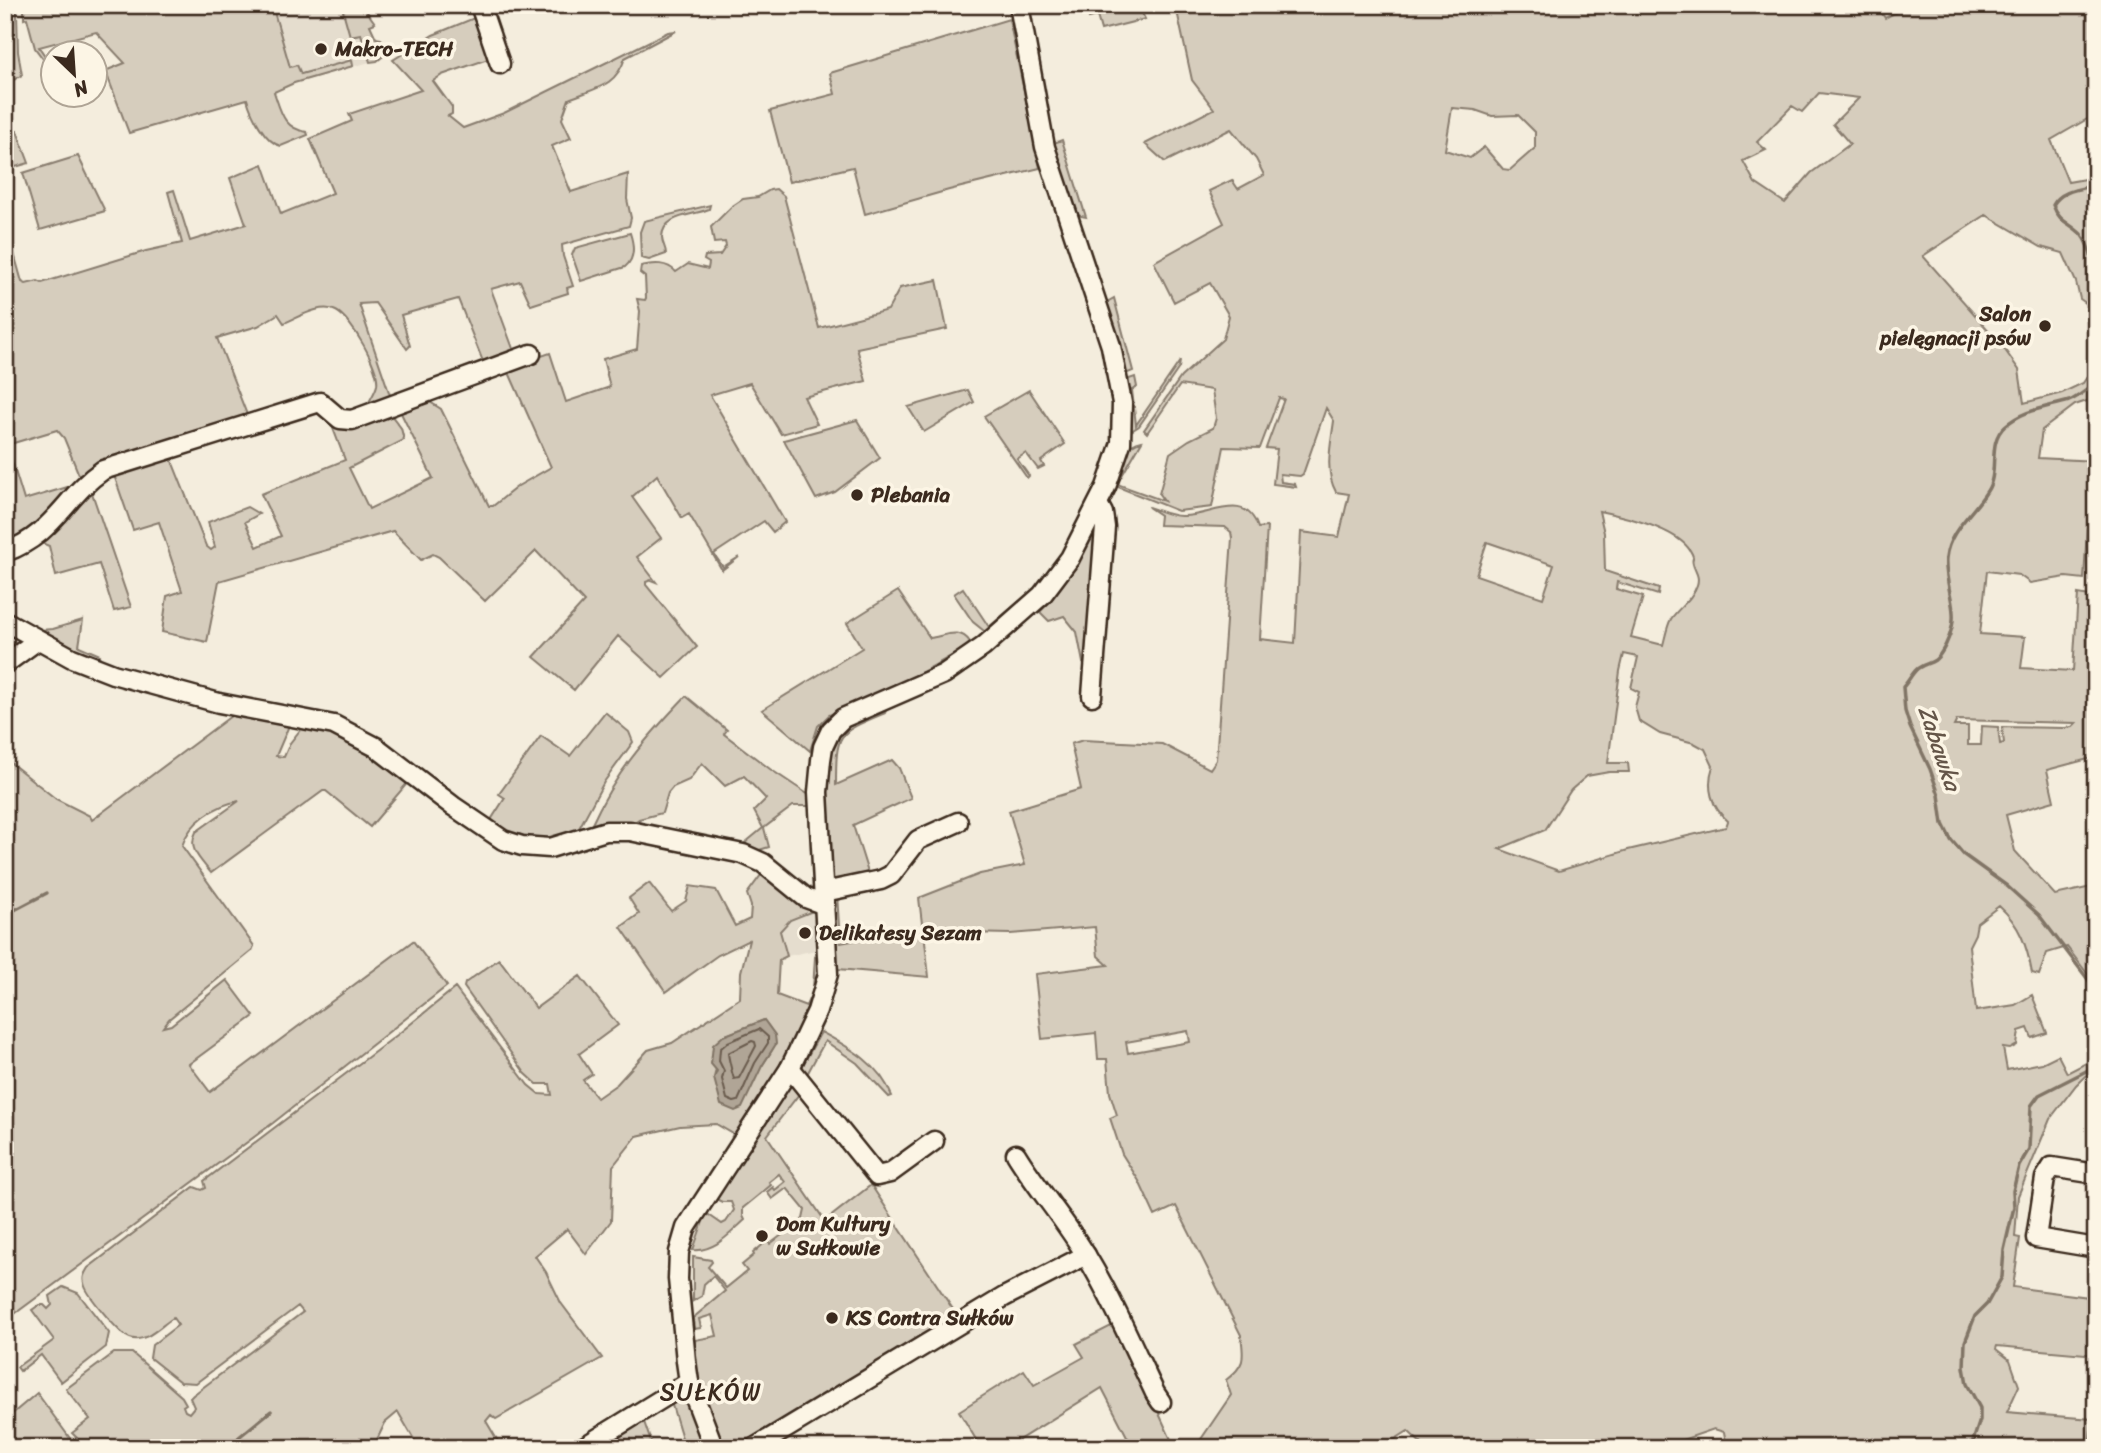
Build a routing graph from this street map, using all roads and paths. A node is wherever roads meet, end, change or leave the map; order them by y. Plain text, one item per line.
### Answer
1 (480, 5) edge
2 (1019, 5) edge
3 (500, 64) dead end
4 (531, 354) dead end
5 (1098, 504) junction
6 (5, 552) edge
7 (5, 621) edge
8 (38, 640) junction
9 (5, 664) edge
10 (1092, 696) dead end
11 (958, 822) dead end
12 (824, 899) junction
13 (790, 1068) junction
14 (934, 1141) dead end
15 (1016, 1154) dead end
16 (2096, 1174) edge
17 (2096, 1248) edge
18 (1086, 1255) junction
19 (689, 1382) junction
20 (1161, 1402) dead end
21 (582, 1448) edge
22 (714, 1448) edge
23 (754, 1448) edge

1 - 3 street
2 - 5 street
4 - 6 street
5 - 10 street
5 - 12 street
7 - 8 street
8 - 9 street
8 - 12 street
11 - 12 street
12 - 13 street
13 - 14 street
13 - 19 street
15 - 18 street
16 - 17 street
18 - 20 street
18 - 23 street
19 - 21 street
19 - 22 street

